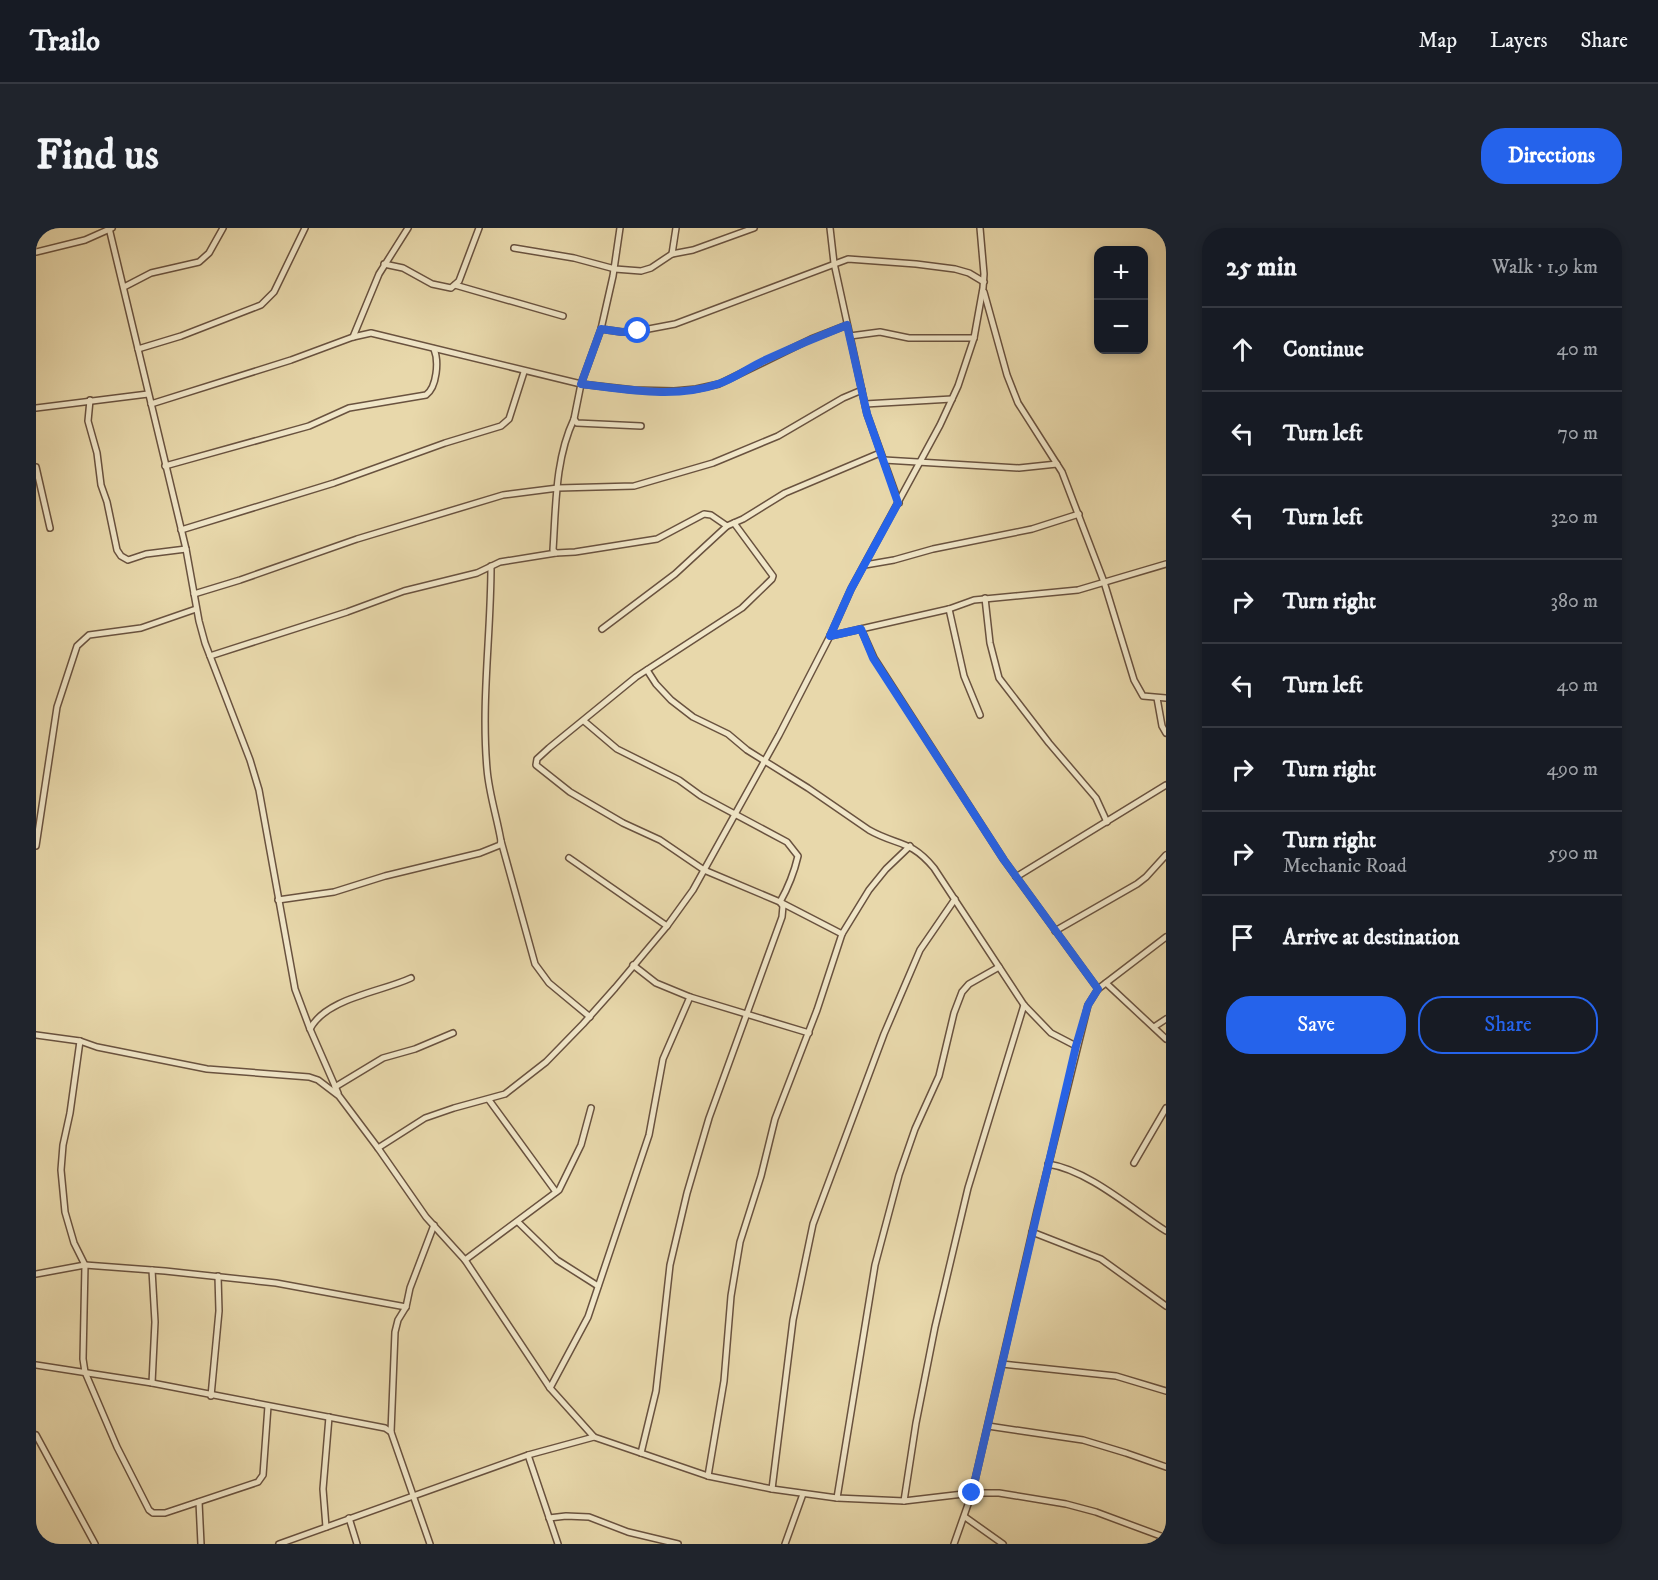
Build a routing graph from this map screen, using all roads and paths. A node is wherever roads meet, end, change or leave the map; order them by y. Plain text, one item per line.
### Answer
1 (223, 228) edge
2 (305, 228) edge
3 (408, 228) edge
4 (479, 228) edge
5 (620, 228) edge
6 (676, 228) edge
7 (754, 228) edge
8 (830, 228) edge
9 (980, 228) edge
10 (110, 229) edge
11 (514, 248) dead end
12 (36, 252) edge
13 (672, 254) junction
14 (834, 263) junction
15 (384, 264) junction
16 (615, 269) junction
17 (455, 285) junction
18 (983, 285) junction
19 (124, 287) junction
20 (563, 316) dead end
21 (847, 325) junction
22 (601, 329) junction
23 (850, 336) junction
24 (353, 337) junction
25 (974, 338) junction
26 (434, 349) junction
27 (138, 350) junction
28 (524, 372) junction
29 (581, 384) junction
30 (862, 390) junction
31 (148, 393) junction
32 (952, 399) junction
33 (90, 400) junction
34 (151, 404) junction
35 (865, 405) junction
36 (36, 408) edge
37 (574, 419) junction
38 (641, 426) dead end
39 (880, 453) junction
40 (884, 460) junction
41 (920, 462) junction
42 (1057, 464) junction
43 (165, 466) junction
44 (36, 468) edge
45 (558, 488) junction
46 (898, 503) junction
47 (1078, 514) junction
48 (734, 524) junction
49 (727, 526) junction
50 (50, 528) dead end
51 (181, 530) junction
52 (186, 549) junction
53 (556, 554) junction
54 (1166, 564) edge
55 (866, 565) junction
56 (491, 566) junction
57 (1104, 582) junction
58 (194, 594) junction
59 (985, 598) junction
60 (196, 609) junction
61 (949, 609) junction
62 (602, 629) dead end
63 (861, 629) junction
64 (830, 636) junction
65 (210, 656) junction
66 (647, 670) junction
67 (1157, 698) junction
68 (1166, 698) edge
69 (980, 715) dead end
70 (584, 722) junction
71 (1166, 733) edge
72 (765, 761) junction
73 (1166, 786) edge
74 (735, 815) junction
75 (1107, 822) junction
76 (501, 841) junction
77 (36, 846) edge
78 (910, 846) junction
79 (1166, 855) edge
80 (569, 858) dead end
81 (704, 870) junction
82 (1016, 877) junction
83 (955, 899) junction
84 (278, 900) junction
85 (780, 902) junction
86 (667, 926) junction
87 (1055, 931) junction
88 (842, 934) junction
89 (1166, 937) edge
90 (633, 965) junction
91 (999, 967) junction
92 (411, 978) dead end
93 (1106, 983) junction
94 (1098, 989) junction
95 (690, 997) junction
96 (1024, 1005) junction
97 (748, 1014) junction
98 (590, 1017) junction
99 (1166, 1019) edge
100 (1154, 1028) junction
101 (310, 1029) junction
102 (453, 1033) dead end
103 (808, 1033) junction
104 (36, 1035) edge
105 (1166, 1039) edge
106 (80, 1041) junction
107 (1076, 1046) junction
108 (335, 1087) junction
109 (339, 1096) junction
110 (489, 1100) junction
111 (591, 1108) dead end
112 (1166, 1108) edge
113 (378, 1148) junction
114 (1134, 1162) dead end
115 (1048, 1164) junction
116 (556, 1192) junction
117 (519, 1222) junction
118 (434, 1225) junction
119 (1165, 1230) edge
120 (1032, 1232) junction
121 (465, 1260) junction
122 (85, 1265) junction
123 (152, 1270) junction
124 (36, 1274) edge
125 (218, 1276) junction
126 (598, 1286) junction
127 (1166, 1306) edge
128 (406, 1307) junction
129 (1002, 1364) junction
130 (36, 1365) edge
131 (85, 1372) junction
132 (152, 1383) junction
133 (550, 1388) junction
134 (1166, 1391) edge
135 (211, 1396) junction
136 (268, 1406) junction
137 (329, 1417) junction
138 (988, 1426) junction
139 (391, 1432) junction
140 (36, 1435) edge
141 (594, 1437) junction
142 (641, 1453) junction
143 (528, 1455) junction
144 (1166, 1467) edge
145 (708, 1476) junction
146 (772, 1489) junction
147 (972, 1493) junction
148 (803, 1494) junction
149 (412, 1495) junction
150 (837, 1498) junction
151 (904, 1501) junction
152 (199, 1502) junction
153 (965, 1517) junction
154 (349, 1518) junction
155 (549, 1518) junction
156 (326, 1527) junction
157 (1166, 1538) edge
158 (95, 1544) edge
159 (201, 1544) edge
160 (279, 1544) edge
161 (357, 1544) edge
162 (430, 1544) edge
163 (558, 1544) edge
164 (678, 1544) edge
165 (785, 1544) edge
166 (954, 1544) edge
167 (1003, 1544) edge

1 - 19 street
2 - 27 street
3 - 15 street
4 - 17 street
5 - 16 street
6 - 13 street
7 - 13 street
8 - 14 street
9 - 18 street
10 - 12 street
10 - 19 street
11 - 16 street
13 - 16 street
14 - 18 street
14 - 21 street
14 - 22 street
15 - 17 street
15 - 24 street
16 - 22 street
17 - 20 street
18 - 25 street
18 - 42 street
19 - 27 street
21 - 23 street
21 - 29 street
22 - 29 street
23 - 25 street
23 - 30 street
24 - 26 street
24 - 34 street
25 - 32 street
26 - 28 street
26 - 43 street
27 - 31 street
28 - 29 street
28 - 51 street
29 - 37 street
30 - 35 street
30 - 45 street
31 - 33 street
31 - 34 street
32 - 35 street
32 - 41 street
33 - 36 street
33 - 52 street
34 - 43 street
35 - 39 street
37 - 38 street
37 - 45 street
39 - 40 street
39 - 48 street
40 - 41 street
40 - 46 street
41 - 42 street
41 - 46 street
42 - 47 street
43 - 51 street
44 - 50 street
45 - 53 street
45 - 58 street
46 - 55 street
47 - 55 street
47 - 57 street
48 - 49 street
48 - 66 street
49 - 53 street
49 - 62 street
51 - 52 street
52 - 58 street
53 - 56 street
54 - 57 street
55 - 64 street
56 - 65 street
56 - 76 street
57 - 59 street
57 - 67 street
58 - 60 street
59 - 61 street
59 - 75 street
60 - 65 street
60 - 77 street
61 - 63 street
61 - 69 street
63 - 64 street
63 - 82 street
64 - 72 street
65 - 84 street
66 - 70 street
66 - 72 street
67 - 68 street
67 - 71 street
70 - 74 street
70 - 81 street
72 - 74 street
72 - 78 street
73 - 75 street
74 - 81 street
74 - 85 street
75 - 82 street
76 - 84 street
76 - 98 street
78 - 83 street
78 - 88 street
79 - 87 street
80 - 86 street
81 - 85 street
81 - 86 street
82 - 87 street
83 - 91 street
83 - 146 street
84 - 101 street
85 - 88 street
85 - 97 street
86 - 90 street
87 - 94 street
88 - 103 street
89 - 93 street
90 - 95 street
90 - 98 street
91 - 96 street
91 - 150 street
92 - 101 street
93 - 94 street
93 - 100 street
94 - 107 street
95 - 97 street
95 - 126 street
96 - 107 street
96 - 151 street
97 - 103 street
97 - 142 street
98 - 110 street
99 - 100 street
100 - 105 street
101 - 108 street
102 - 108 street
103 - 145 street
104 - 106 street
106 - 109 street
106 - 122 street
107 - 115 street
108 - 109 street
109 - 113 street
110 - 113 street
110 - 116 street
111 - 116 street
112 - 114 street
113 - 118 street
115 - 119 street
115 - 120 street
116 - 117 street
117 - 121 street
117 - 126 street
118 - 121 street
118 - 128 street
120 - 127 street
120 - 129 street
121 - 133 street
122 - 123 street
122 - 124 street
122 - 131 street
123 - 125 street
123 - 132 street
125 - 128 street
125 - 135 street
126 - 133 street
128 - 139 street
129 - 134 street
129 - 138 street
130 - 131 street
131 - 132 street
131 - 152 street
132 - 135 street
133 - 141 street
135 - 136 street
136 - 137 street
136 - 152 street
137 - 139 street
137 - 156 street
138 - 144 street
138 - 147 street
139 - 149 street
140 - 158 street
141 - 142 street
141 - 143 street
142 - 145 street
143 - 149 street
143 - 155 street
145 - 146 street
146 - 148 street
147 - 151 street
147 - 153 street
147 - 157 street
148 - 150 street
148 - 165 street
149 - 154 street
149 - 162 street
150 - 151 street
152 - 159 street
153 - 166 street
153 - 167 street
154 - 156 street
154 - 161 street
155 - 163 street
155 - 164 street
156 - 160 street

